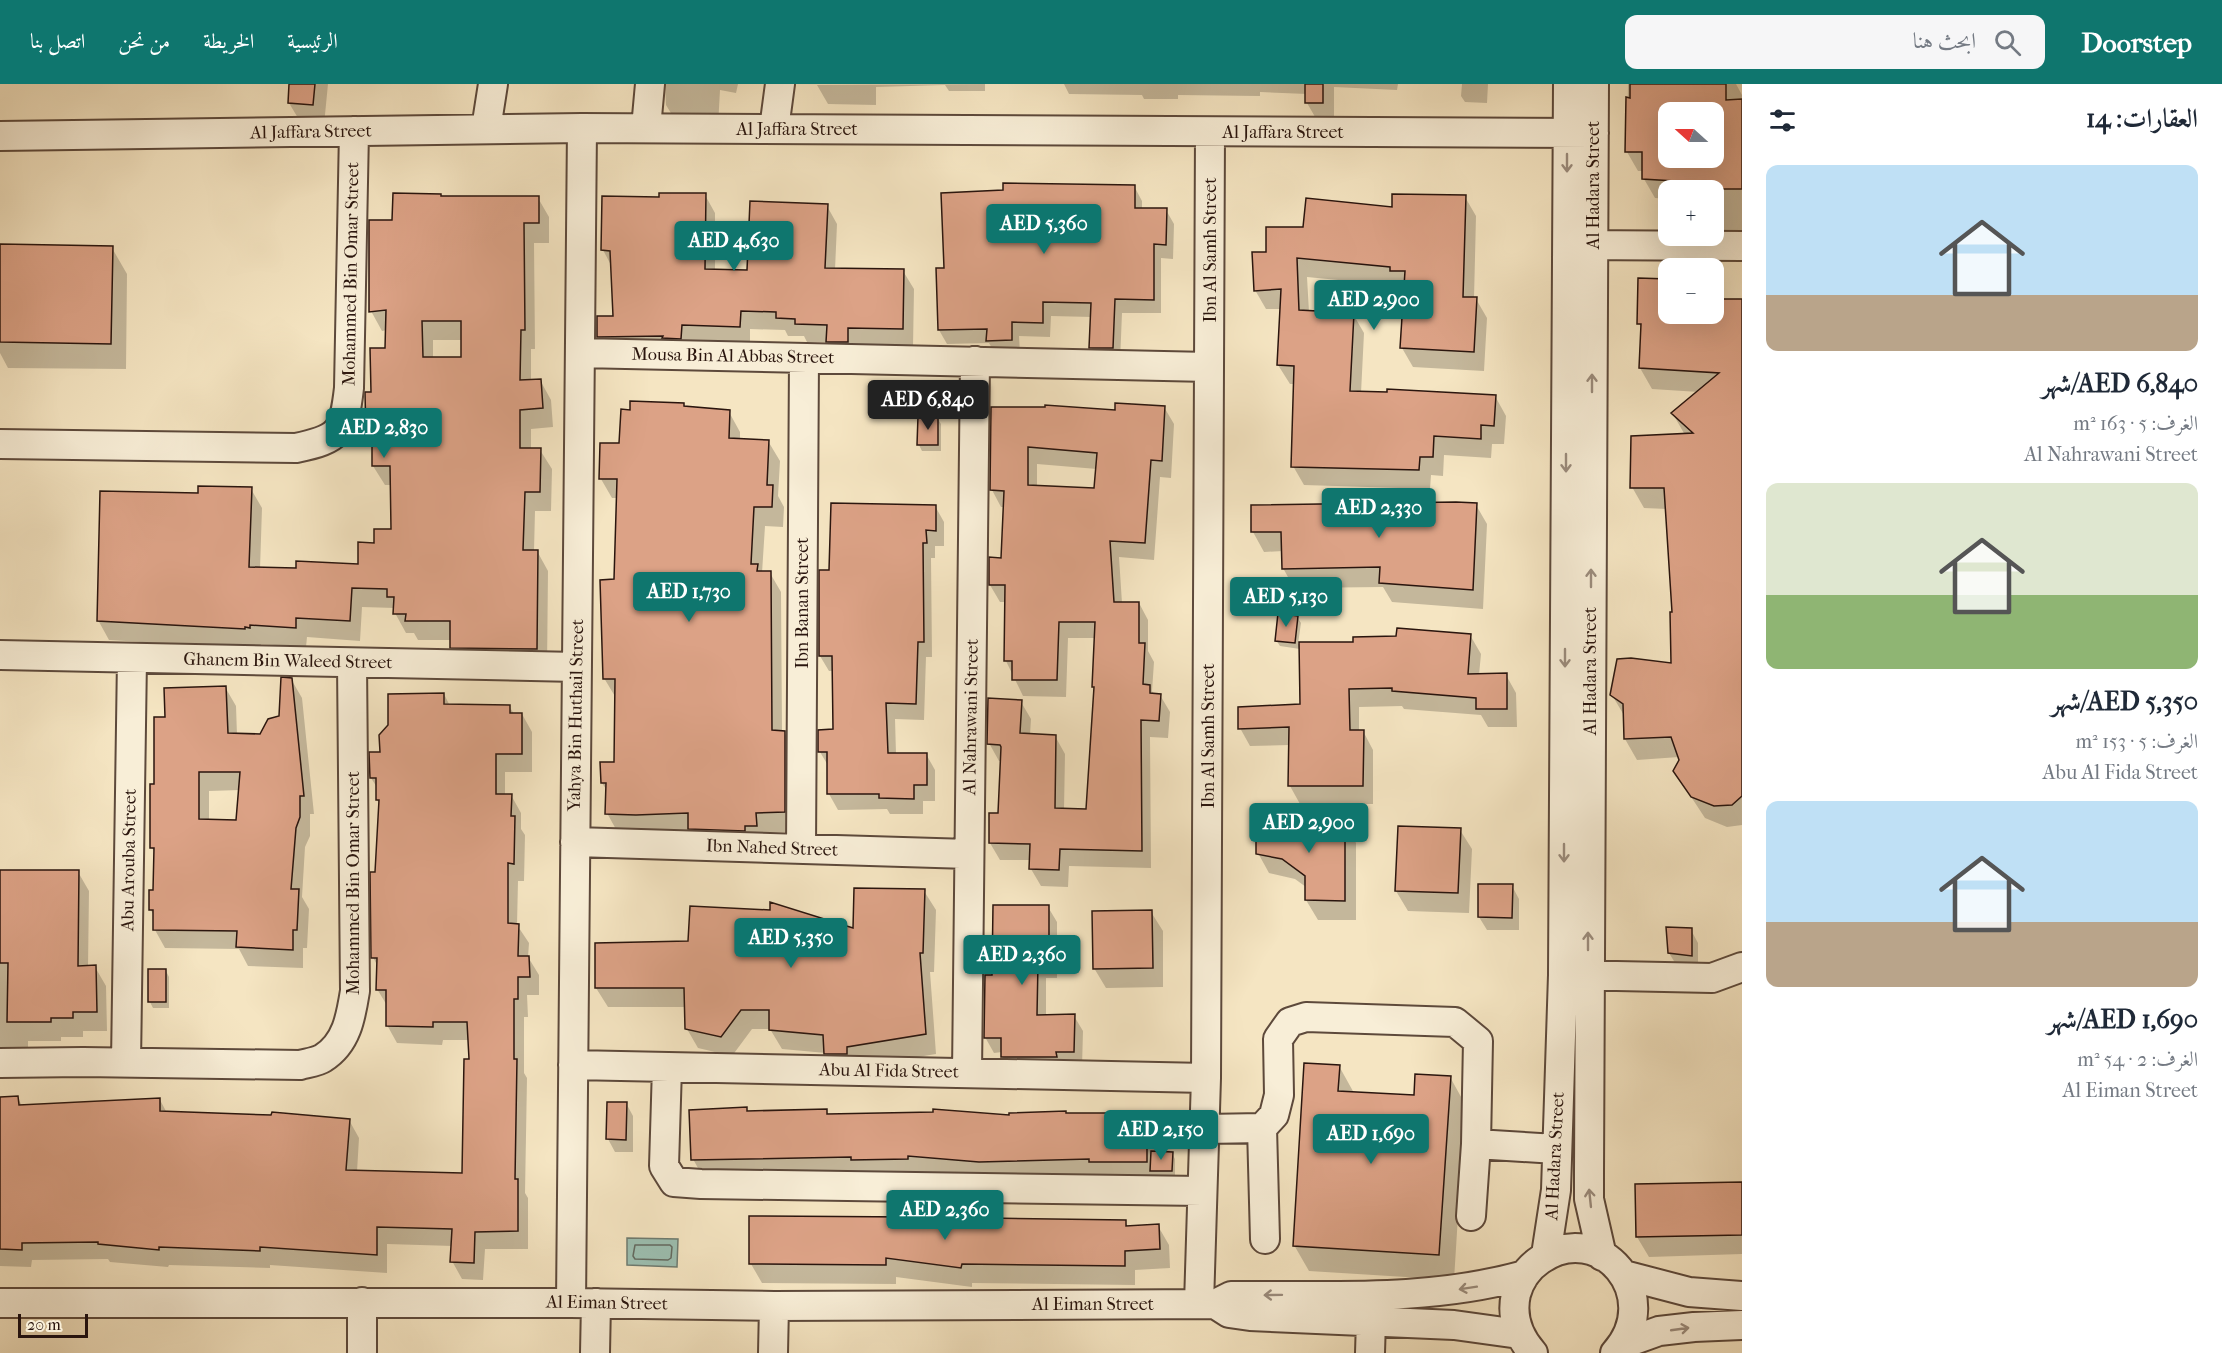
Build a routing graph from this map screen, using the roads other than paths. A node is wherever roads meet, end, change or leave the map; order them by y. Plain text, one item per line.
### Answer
1 (493, 84) edge
2 (650, 84) edge
3 (780, 84) edge
4 (1568, 84) edge
5 (1594, 84) edge
6 (582, 128) junction
7 (646, 128) junction
8 (486, 129) junction
9 (774, 129) junction
10 (354, 131) junction
11 (1210, 132) junction
12 (1581, 133) junction
13 (0, 136) edge
14 (1580, 245) junction
15 (1742, 246) edge
16 (580, 353) junction
17 (804, 358) junction
18 (975, 361) junction
19 (1209, 367) junction
20 (0, 444) edge
21 (0, 656) edge
22 (132, 658) junction
23 (352, 663) junction
24 (577, 667) junction
25 (575, 842) junction
26 (801, 849) junction
27 (969, 854) junction
28 (1742, 967) edge
29 (1576, 975) junction
30 (126, 1062) junction
31 (0, 1063) edge
32 (573, 1065) junction
33 (667, 1067) junction
34 (967, 1073) junction
35 (1206, 1078) junction
36 (1262, 1128) junction
37 (1205, 1130) junction
38 (1476, 1144) junction
39 (1556, 1149) junction
40 (1202, 1191) junction
41 (1471, 1216) dead end
42 (1265, 1239) dead end
43 (1546, 1255) junction
44 (1602, 1256) junction
45 (1525, 1275) junction
46 (1624, 1275) junction
47 (1742, 1296) edge
48 (362, 1302) junction
49 (0, 1303) edge
50 (583, 1303) junction
51 (1207, 1304) junction
52 (774, 1306) junction
53 (1371, 1320) junction
54 (1742, 1325) edge
55 (1526, 1343) edge
56 (1619, 1348) edge
57 (362, 1353) edge
58 (595, 1353) edge
59 (773, 1353) edge
60 (1370, 1353) edge

1 - 8 street
2 - 7 street
3 - 9 street
4 - 12 street, Al Hadara Street
5 - 12 street, Al Hadara Street
6 - 7 street, Al Jaffara Street
6 - 8 street, Al Jaffara Street
6 - 16 street, Yahya Bin Huthail Street
7 - 9 street, Al Jaffara Street
8 - 10 street, Al Jaffara Street
9 - 11 street, Al Jaffara Street
10 - 13 street, Al Jaffara Street
10 - 20 street, Mohammed Bin Omar Street
11 - 12 street, Al Jaffara Street
11 - 19 street, Ibn Al Samh Street
12 - 14 street, Al Hadara Street
14 - 15 street
14 - 29 street, Al Hadara Street
16 - 17 street, Mousa Bin Al Abbas Street
16 - 24 street, Yahya Bin Huthail Street
17 - 18 street, Mousa Bin Al Abbas Street
17 - 26 street, Ibn Banan Street
18 - 19 street, Mousa Bin Al Abbas Street
18 - 27 street, Al Nahrawani Street
19 - 35 street, Ibn Al Samh Street
21 - 22 street, Ghanem Bin Waleed Street
22 - 23 street, Ghanem Bin Waleed Street
22 - 30 street, Abu Arouba Street
23 - 24 street, Ghanem Bin Waleed Street
23 - 30 street, Mohammed Bin Omar Street
24 - 25 street, Yahya Bin Huthail Street
25 - 26 street, Ibn Nahed Street
25 - 32 street, Yahya Bin Huthail Street
26 - 27 street, Ibn Nahed Street
27 - 34 street, Al Nahrawani Street
28 - 29 street
29 - 39 street, Al Hadara Street
44 -> 29 street, Al Hadara Street
30 - 31 street, Mohammed Bin Omar Street
32 - 33 street, Abu Al Fida Street
32 - 50 street, Yahya Bin Huthail Street
33 - 34 street, Abu Al Fida Street
33 - 40 street
34 - 35 street, Abu Al Fida Street
35 - 37 street, Ibn Al Samh Street
36 - 37 street
36 - 38 street
36 - 42 street
37 - 40 street, Ibn Al Samh Street
38 - 39 street
38 - 41 street
39 - 43 street, Al Hadara Street
40 - 51 street, Ibn Al Samh Street
43 - 44 street
43 - 45 street
44 - 46 street
45 -> 51 street, Al Eiman Street
45 - 55 street
46 - 47 street
46 - 56 street
48 - 49 street, Al Eiman Street
48 - 50 street, Al Eiman Street
48 - 57 street
50 - 52 street, Al Eiman Street
50 - 58 street, Yahya Bin Huthail Street
51 - 52 street, Al Eiman Street
51 - 53 street, Al Eiman Street
52 - 59 street
53 - 55 street, Al Eiman Street
53 - 60 street
56 -> 54 street

